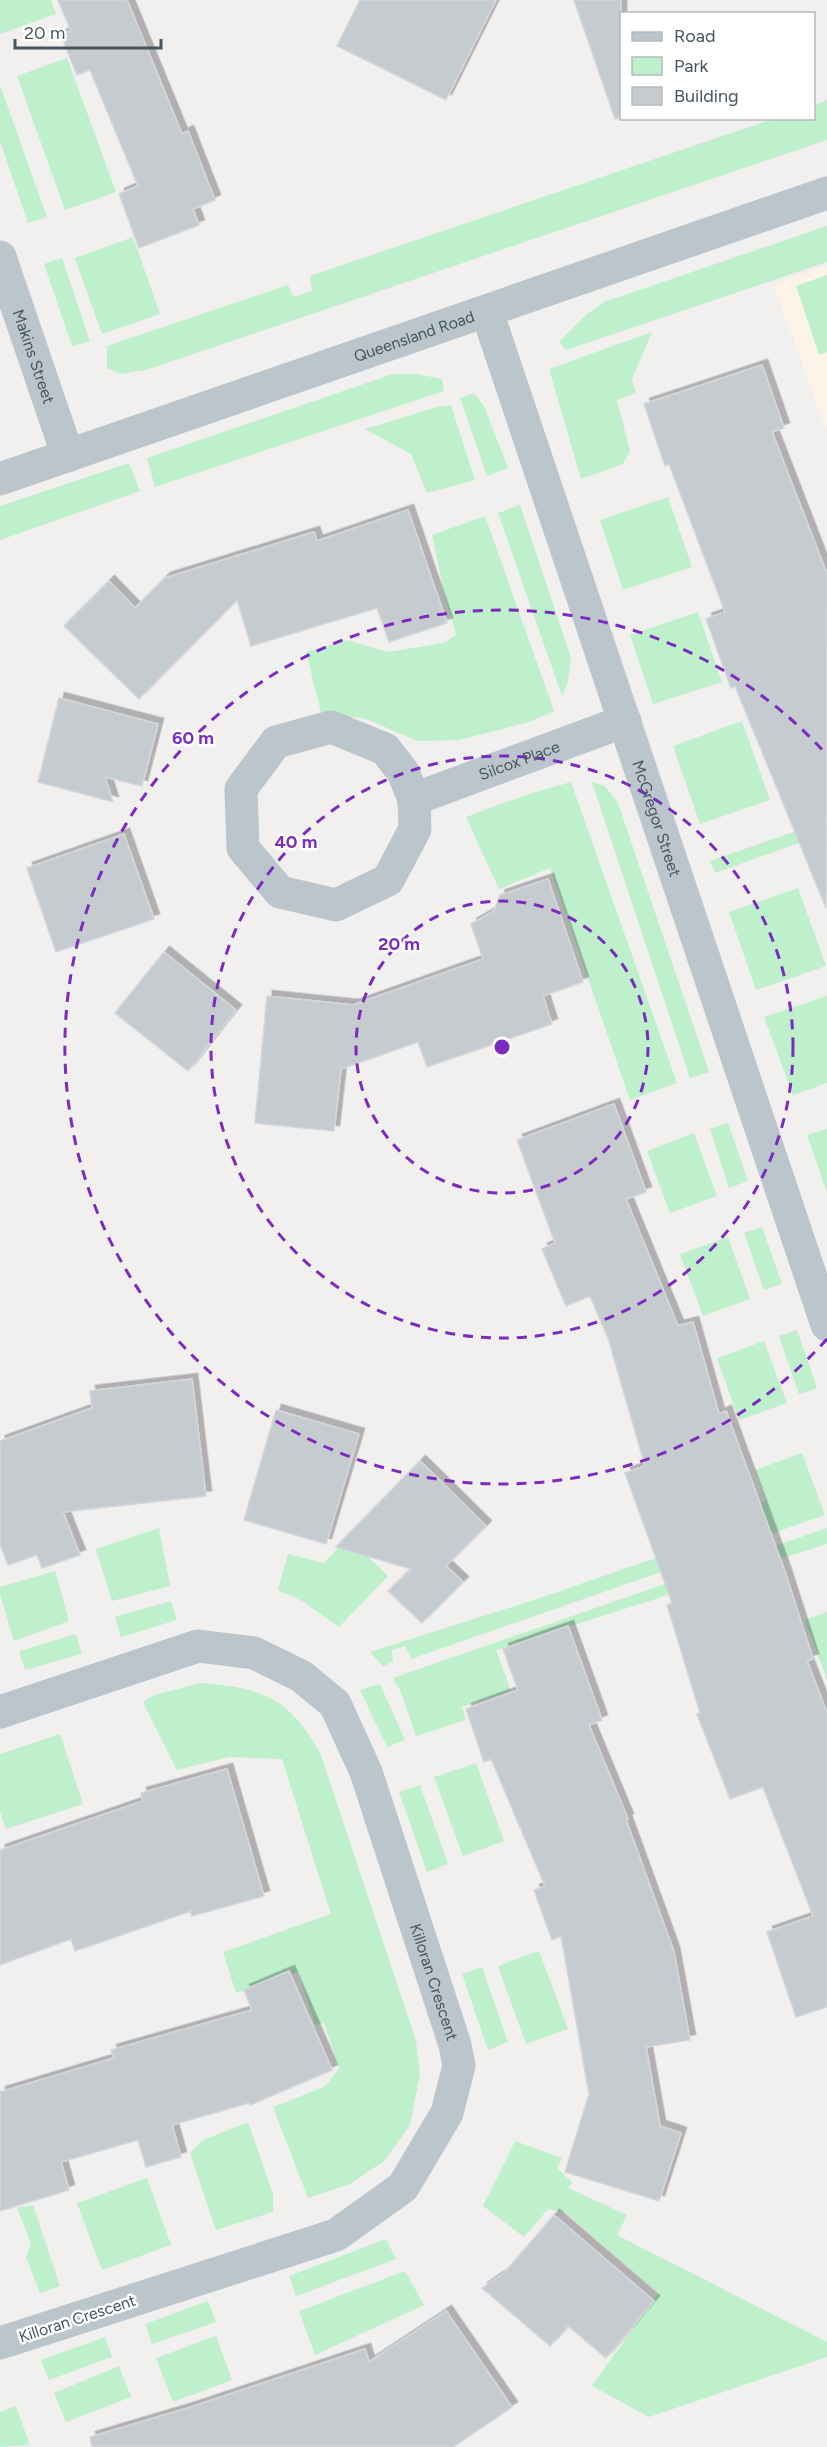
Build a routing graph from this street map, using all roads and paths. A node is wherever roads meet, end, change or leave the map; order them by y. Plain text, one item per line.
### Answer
1 (827, 193) edge
2 (0, 257) edge
3 (487, 312) junction
4 (68, 456) junction
5 (0, 479) edge
6 (625, 721) junction
7 (414, 799) junction
8 (827, 1325) edge
9 (0, 1712) edge
10 (0, 2343) edge

1 - 3 street, Queensland Road
2 - 4 street, Makins Street
3 - 4 street, Queensland Road
3 - 6 street, McGregor Street
4 - 5 street, Queensland Road
6 - 7 street, Silcox Place
6 - 8 street, McGregor Street
7 - 7 street
9 - 10 street, Killoran Crescent

